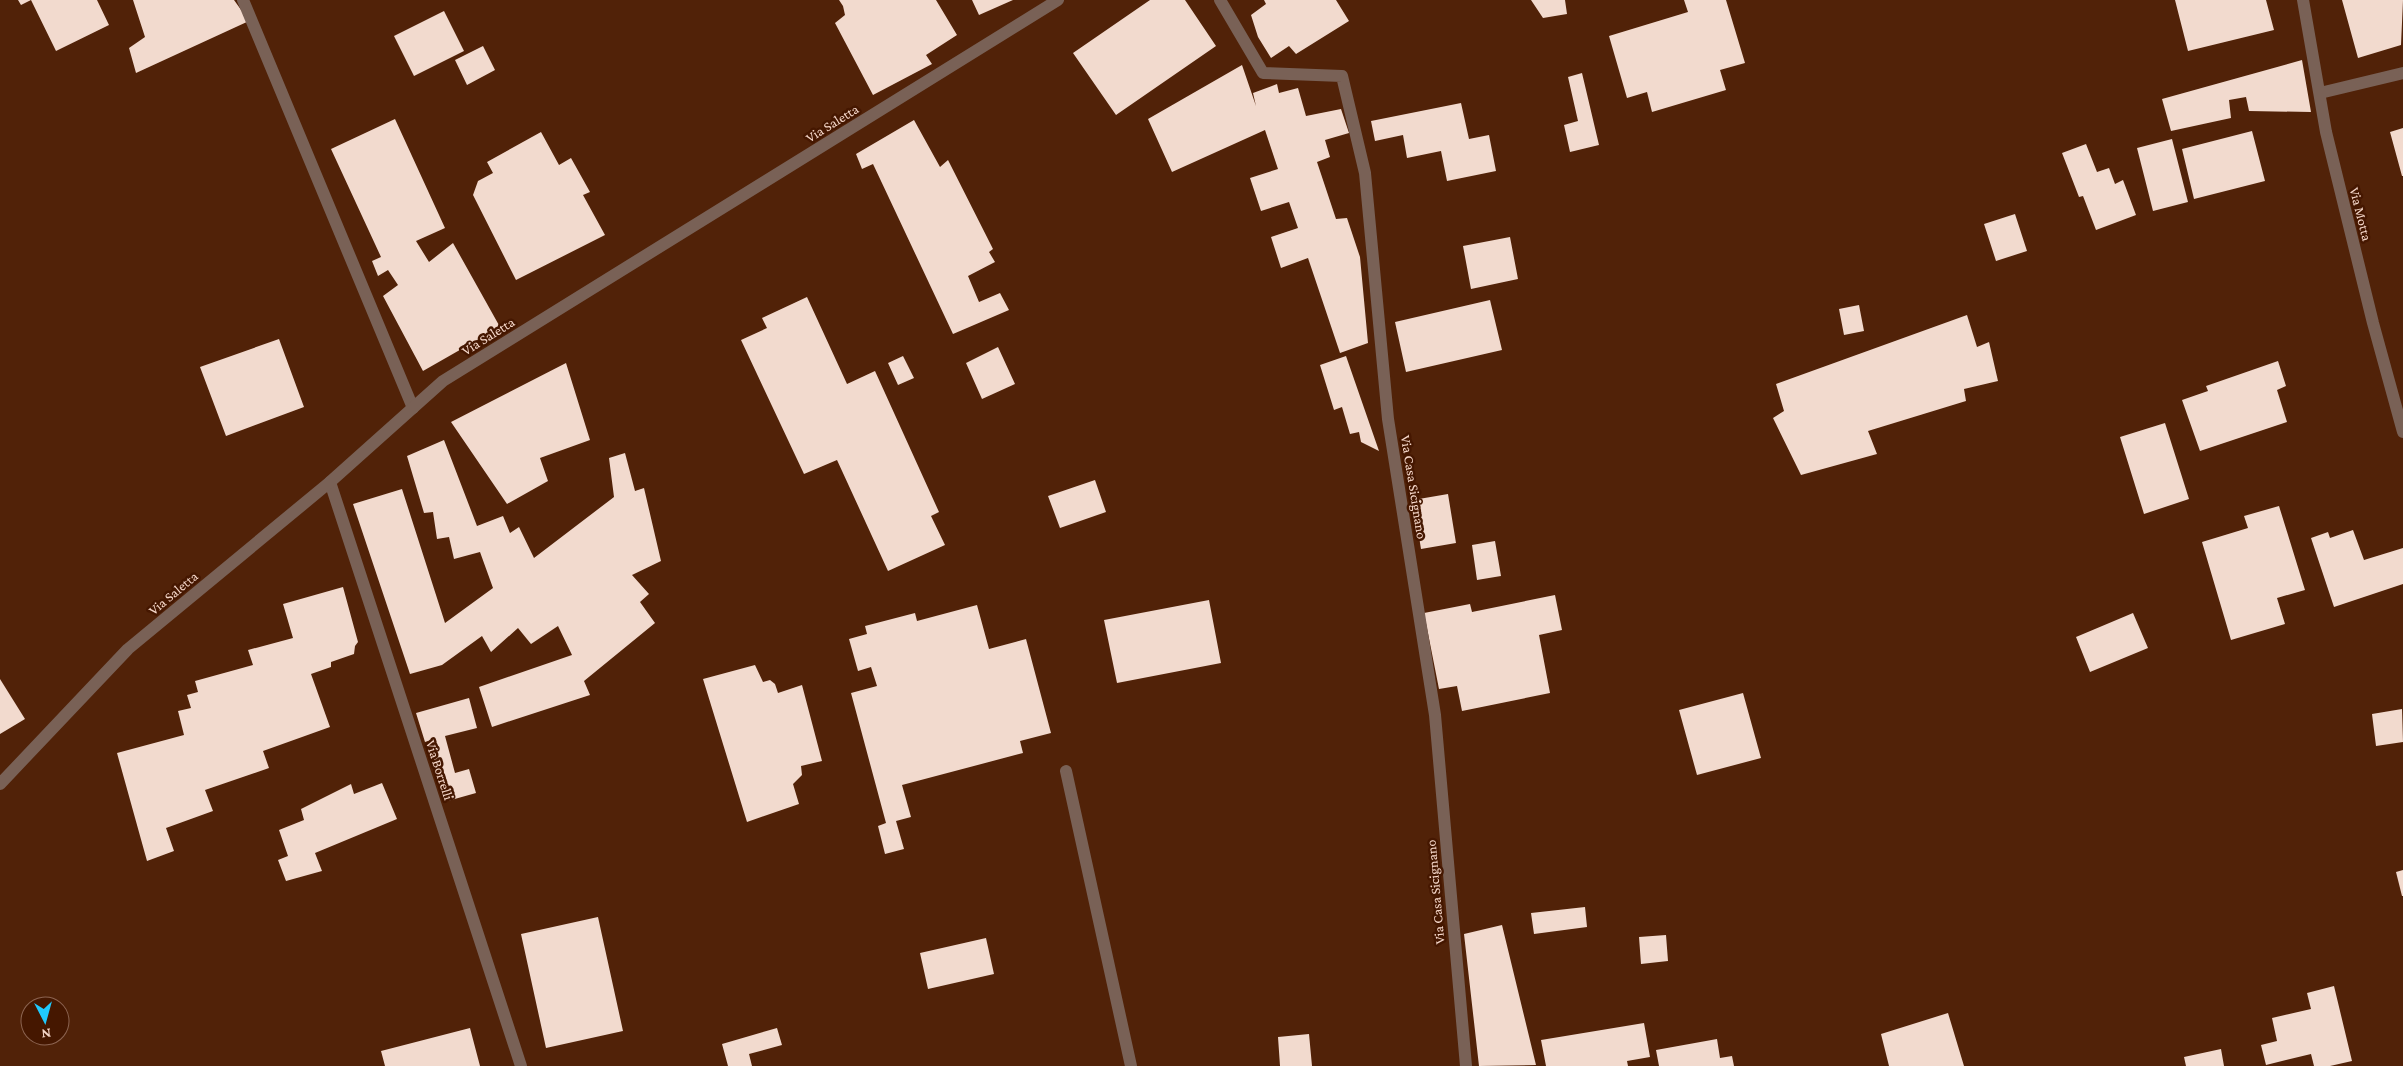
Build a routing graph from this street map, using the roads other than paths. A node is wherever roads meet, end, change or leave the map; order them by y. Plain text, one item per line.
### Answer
1 (243, 0) edge
2 (1058, 0) edge
3 (1220, 0) edge
4 (2302, 0) edge
5 (2403, 73) edge
6 (2320, 93) junction
7 (413, 408) junction
8 (2403, 432) edge
9 (330, 482) junction
10 (1066, 771) dead end
11 (0, 784) edge
12 (521, 1066) edge
13 (1131, 1066) edge
14 (1466, 1066) edge

1 - 7 street
2 - 7 street, Via Saletta
3 - 14 street, Via Casa Sicignano
4 - 6 street, Via Motta
5 - 6 street
6 - 8 street, Via Motta
7 - 9 street, Via Saletta
9 - 11 street, Via Saletta
9 - 12 street, Via Borrelli
10 - 13 street

